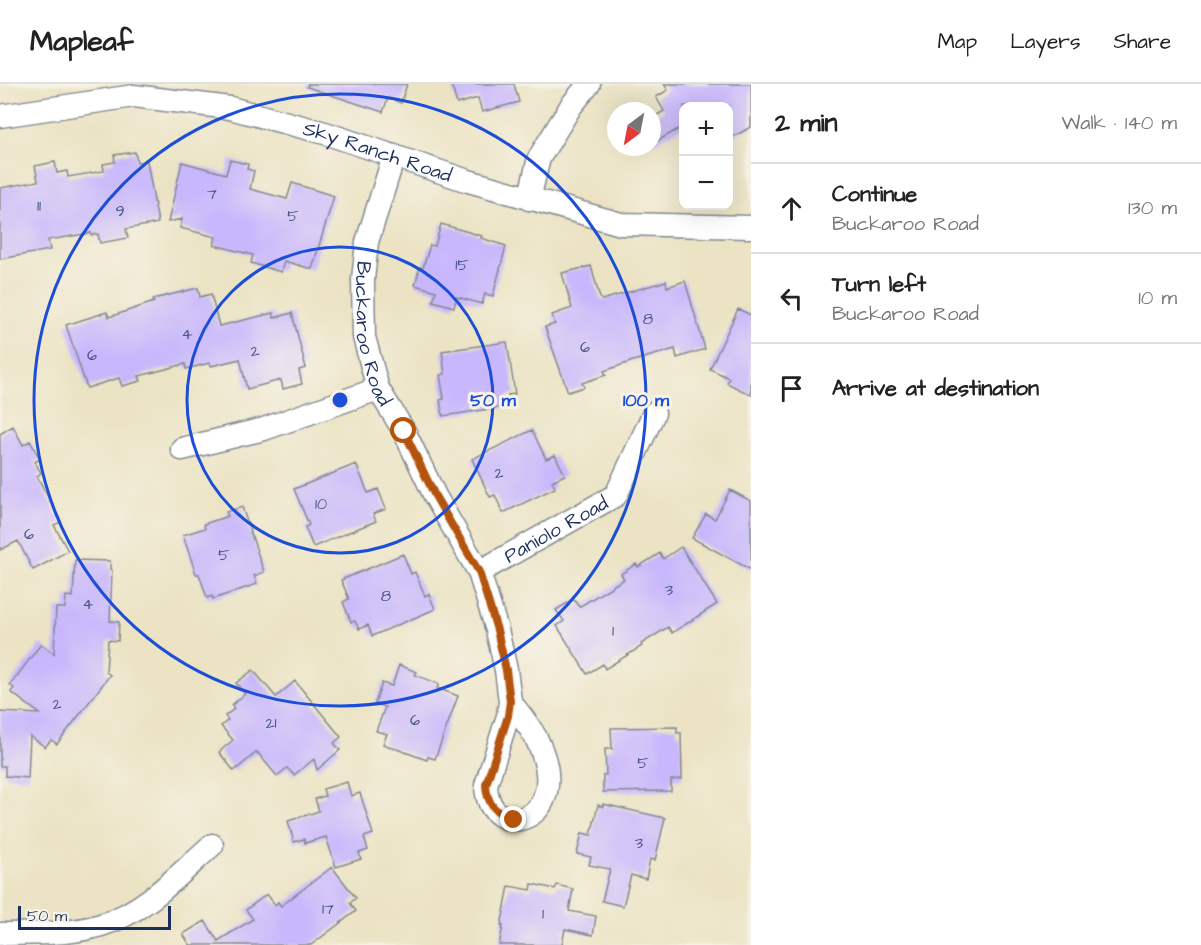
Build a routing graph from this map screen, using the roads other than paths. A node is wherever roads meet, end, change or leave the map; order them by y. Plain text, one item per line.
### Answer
1 (589, 84) edge
2 (134, 90) edge
3 (0, 116) edge
4 (394, 156) junction
5 (529, 199) junction
6 (751, 227) edge
7 (378, 389) junction
8 (654, 412) dead end
9 (182, 449) dead end
10 (479, 572) junction
11 (510, 701) junction
12 (212, 845) dead end
13 (0, 934) edge

1 - 5 street
2 - 3 street, Sky Ranch Road
2 - 4 street, Sky Ranch Road
4 - 5 street, Sky Ranch Road
4 - 7 street, Buckaroo Road
5 - 6 street, Sky Ranch Road
7 - 9 street
7 - 10 street, Buckaroo Road
8 - 10 street, Paniolo Road
10 - 11 street, Buckaroo Road
11 - 11 street, Buckaroo Road
12 - 13 street

